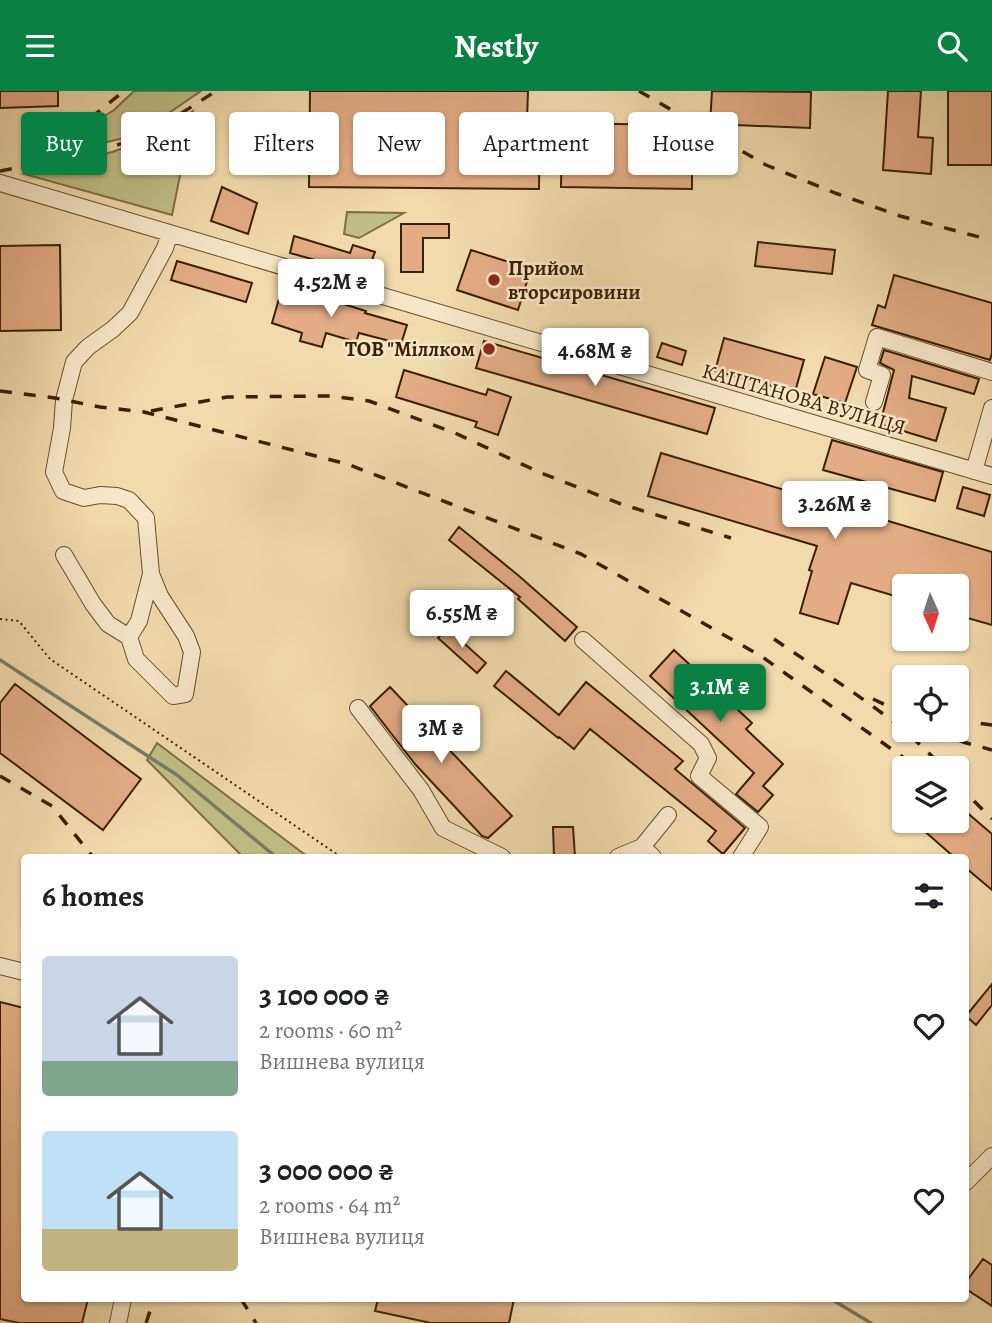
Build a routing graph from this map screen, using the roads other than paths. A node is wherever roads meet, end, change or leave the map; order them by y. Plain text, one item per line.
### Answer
1 (0, 183) edge
2 (170, 233) junction
3 (992, 372) edge
4 (874, 402) dead end
5 (992, 408) edge
6 (974, 471) junction
7 (992, 476) edge
8 (64, 555) dead end
9 (151, 574) junction
10 (129, 637) junction
11 (583, 640) dead end
12 (358, 708) dead end
13 (668, 815) dead end
14 (647, 852) edge
15 (496, 854) edge
16 (742, 854) edge
17 (0, 966) edge
18 (21, 971) edge
19 (992, 1156) edge
20 (969, 1179) edge
21 (122, 1302) edge
22 (118, 1323) edge

1 - 2 street, КАШТАНОВА ВУЛИЦЯ
2 - 6 street, КАШТАНОВА ВУЛИЦЯ
2 - 9 street
3 - 4 street
5 - 6 street
6 - 7 street, КАШТАНОВА ВУЛИЦЯ
8 - 10 street
9 - 10 street
9 - 10 street
11 - 16 street
12 - 15 street
13 - 14 street
17 - 18 street
19 - 20 street
21 - 22 street

